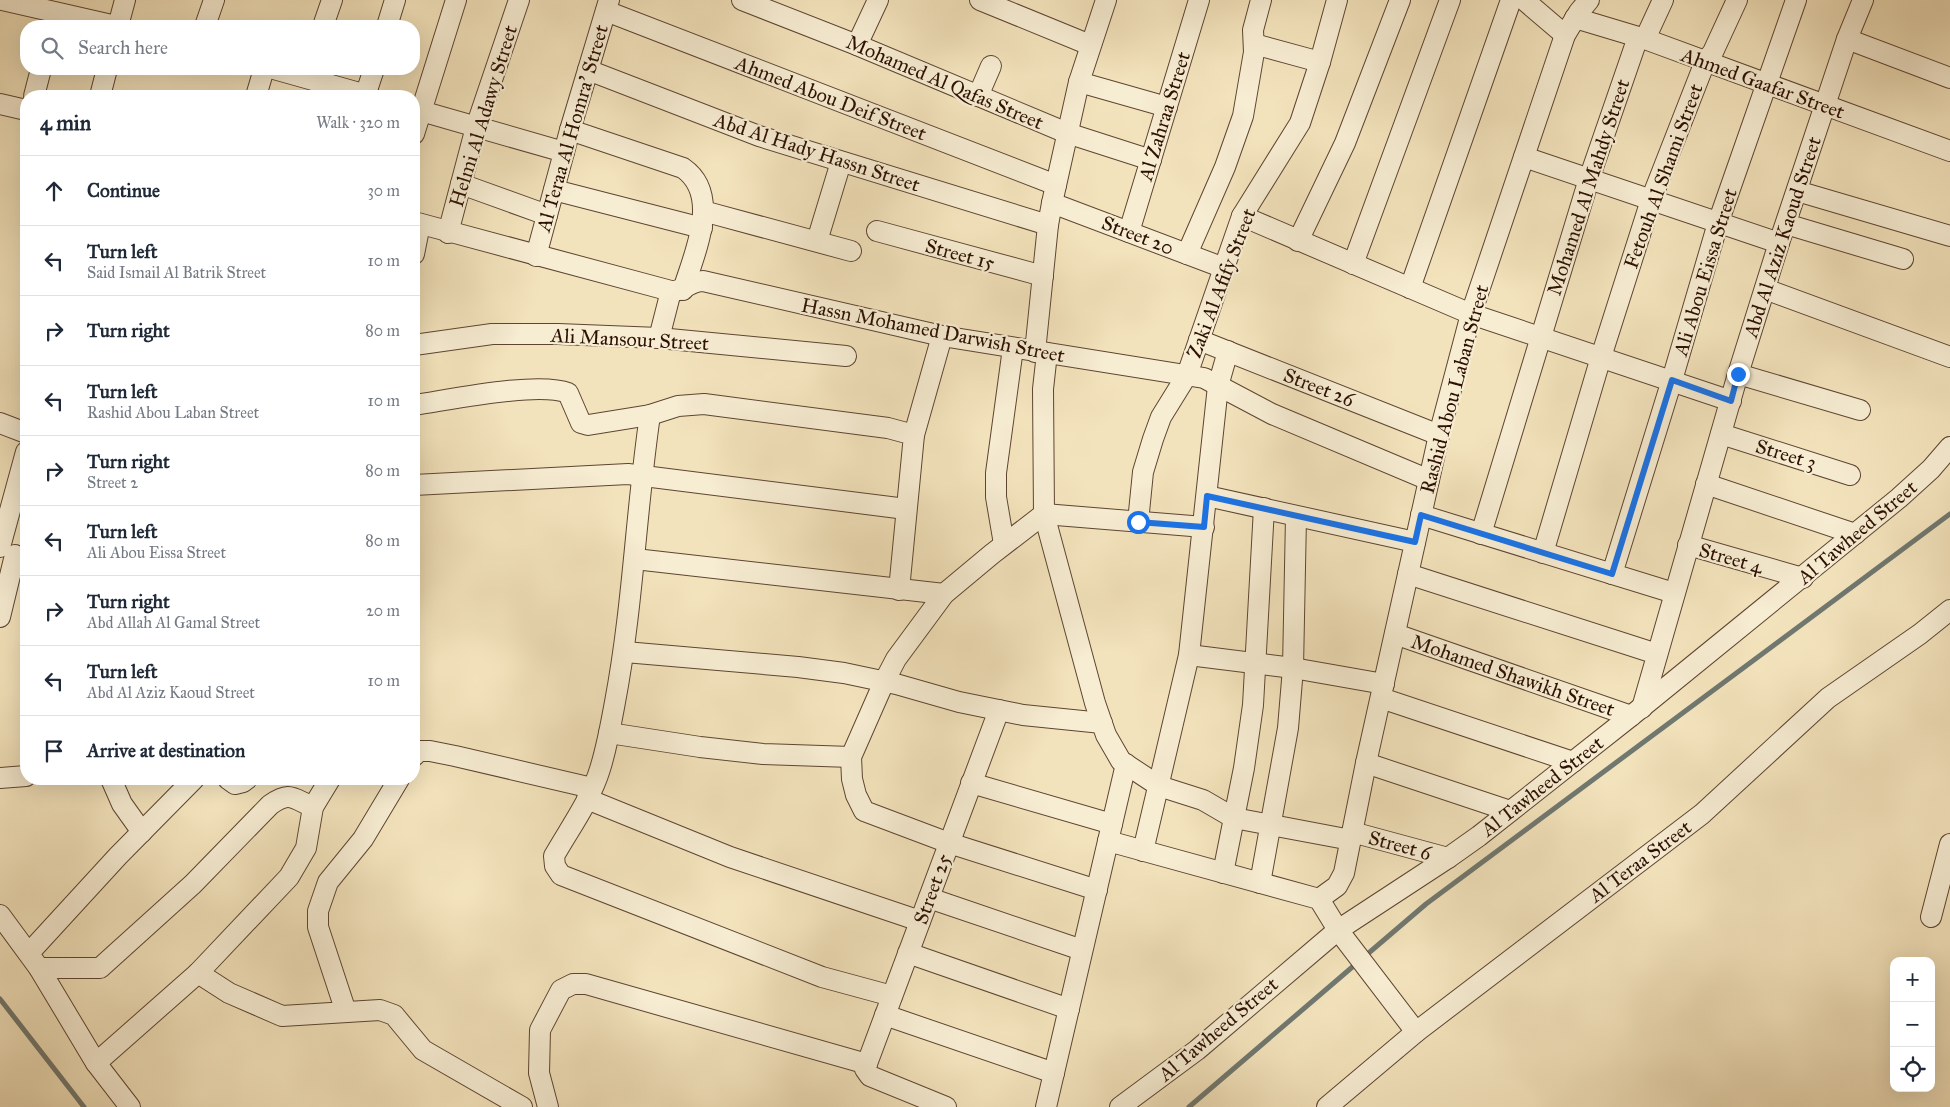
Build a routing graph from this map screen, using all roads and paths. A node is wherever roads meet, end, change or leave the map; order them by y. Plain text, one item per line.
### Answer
1 (2, 0) edge
2 (125, 0) edge
3 (214, 0) edge
4 (332, 0) edge
5 (395, 0) edge
6 (456, 0) edge
7 (519, 0) edge
8 (742, 0) edge
9 (878, 0) edge
10 (980, 0) edge
11 (1106, 0) edge
12 (1199, 0) edge
13 (1261, 0) edge
14 (1337, 0) edge
15 (1400, 0) edge
16 (1450, 0) edge
17 (1511, 0) edge
18 (1524, 0) edge
19 (1663, 0) edge
20 (1737, 0) edge
21 (1796, 0) edge
22 (1863, 0) edge
23 (30, 3) edge
24 (608, 6) edge
25 (1576, 13) edge
26 (54, 19) edge
27 (119, 20) edge
28 (207, 20) edge
29 (325, 20) edge
30 (389, 20) edge
31 (1642, 38) junction
32 (1847, 39) junction
33 (1254, 44) junction
34 (857, 45) junction
35 (1090, 45) junction
36 (1320, 62) junction
37 (1705, 62) junction
38 (991, 66) dead end
39 (588, 70) junction
40 (39, 75) edge
41 (105, 75) edge
42 (262, 75) edge
43 (313, 75) edge
44 (372, 75) edge
45 (1950, 78) edge
46 (1079, 82) junction
47 (1766, 83) junction
48 (36, 90) edge
49 (102, 90) edge
50 (258, 90) edge
51 (352, 90) edge
52 (369, 90) edge
53 (978, 96) junction
54 (420, 102) edge
55 (0, 104) edge
56 (1825, 106) junction
57 (1167, 107) junction
58 (20, 109) edge
59 (420, 111) edge
60 (476, 127) junction
61 (570, 130) junction
62 (1067, 133) junction
63 (1950, 151) edge
64 (564, 152) junction
65 (1524, 157) junction
66 (1151, 160) junction
67 (842, 162) junction
68 (1589, 179) junction
69 (461, 184) junction
70 (554, 190) junction
71 (1797, 191) junction
72 (1054, 194) junction
73 (1651, 200) junction
74 (547, 215) junction
75 (1242, 216) junction
76 (703, 220) junction
77 (1718, 223) junction
78 (420, 224) edge
79 (1786, 224) junction
80 (1048, 225) junction
81 (877, 231) dead end
82 (1128, 232) junction
83 (448, 233) junction
84 (1950, 236) edge
85 (1298, 241) junction
86 (817, 242) junction
87 (1779, 243) junction
88 (851, 251) dead end
89 (1187, 254) junction
90 (536, 256) junction
91 (1904, 259) dead end
92 (1353, 264) junction
93 (1224, 268) junction
94 (1043, 276) junction
95 (1410, 288) junction
96 (1765, 289) junction
97 (677, 290) junction
98 (1471, 314) junction
99 (942, 336) junction
100 (1540, 337) junction
101 (659, 338) junction
102 (1198, 340) junction
103 (420, 344) edge
104 (1013, 348) junction
105 (1228, 351) junction
106 (1949, 351) edge
107 (1041, 352) junction
108 (846, 356) dead end
109 (1601, 358) junction
110 (1738, 374) junction
111 (1187, 375) junction
112 (1672, 380) junction
113 (1218, 386) junction
114 (1731, 401) junction
115 (420, 404) edge
116 (1860, 410) dead end
117 (650, 415) junction
118 (0, 423) edge
119 (20, 431) edge
120 (914, 434) junction
121 (1440, 434) junction
122 (1722, 434) junction
123 (1950, 447) edge
124 (20, 474) edge
125 (1850, 475) dead end
126 (641, 476) junction
127 (1429, 480) junction
128 (1706, 484) junction
129 (420, 485) edge
130 (1207, 496) junction
131 (13, 500) edge
132 (1264, 508) junction
133 (906, 509) junction
134 (1044, 514) junction
135 (1421, 515) junction
136 (1296, 517) junction
137 (1138, 522) junction
138 (1204, 527) junction
139 (1481, 534) junction
140 (1855, 534) junction
141 (1415, 542) junction
142 (1004, 544) junction
143 (1688, 546) junction
144 (11, 552) edge
145 (1543, 553) junction
146 (635, 559) junction
147 (1408, 574) junction
148 (1612, 574) junction
149 (1803, 578) junction
150 (899, 590) junction
151 (1674, 593) junction
152 (944, 594) junction
153 (1950, 610) edge
154 (0, 617) edge
155 (1395, 634) junction
156 (625, 652) junction
157 (1657, 654) junction
158 (1189, 655) junction
159 (1256, 664) junction
160 (1293, 668) junction
161 (884, 682) junction
162 (1382, 691) junction
163 (999, 710) junction
164 (1636, 712) junction
165 (1102, 723) junction
166 (609, 733) junction
167 (420, 751) edge
168 (852, 757) junction
169 (1366, 762) junction
170 (1573, 762) junction
171 (1126, 764) junction
172 (20, 776) edge
173 (0, 778) edge
174 (971, 783) junction
175 (114, 785) edge
176 (188, 785) edge
177 (326, 785) edge
178 (395, 785) edge
179 (1159, 786) junction
180 (589, 793) junction
181 (312, 807) junction
182 (1510, 811) junction
183 (1234, 818) junction
184 (1271, 826) junction
185 (142, 832) junction
186 (1110, 833) junction
187 (1352, 836) junction
188 (950, 843) junction
189 (1950, 844) edge
190 (1143, 852) junction
191 (1448, 858) junction
192 (1223, 874) junction
193 (1260, 883) junction
194 (1097, 890) junction
195 (929, 898) junction
196 (1319, 900) junction
197 (0, 915) edge
198 (1931, 917) dead end
199 (920, 921) junction
200 (1338, 930) junction
201 (1082, 950) junction
202 (908, 952) junction
203 (34, 961) junction
204 (198, 974) junction
205 (889, 1006) junction
206 (1069, 1009) junction
207 (346, 1012) junction
208 (1416, 1032) junction
209 (96, 1063) junction
210 (866, 1066) junction
211 (1054, 1073) junction
212 (130, 1107) edge
213 (522, 1107) edge
214 (548, 1107) edge
215 (946, 1107) edge
216 (1046, 1107) edge
217 (1120, 1107) edge
218 (1327, 1107) edge

1 - 23 street
2 - 27 street
3 - 28 street
4 - 29 street
5 - 30 street
6 - 54 street
7 - 60 street, Helmi Al Adawy Street
8 - 34 street, Mohamed Al Qafas Street
9 - 34 street
10 - 35 street
11 - 35 street
12 - 57 street, Al Zahraa Street
13 - 33 street
14 - 36 street, Zaki Al Afify Street
15 - 85 street
16 - 92 street
17 - 95 street
18 - 25 street
19 - 31 street, Mohamed Al Mahdy Street
20 - 37 street, Fetouh Al Shami Street
21 - 47 street, Ali Abou Eissa Street
22 - 32 street, Abd Al Aziz Kaoud Street
23 - 26 street
24 - 39 street, Al Teraa Al Homra' Street
24 - 72 street, Ahmed Abou Deif Street
25 - 31 street, Ahmed Gaafar Street
25 - 65 street, Rashid Abou Laban Street
31 - 37 street, Ahmed Gaafar Street
31 - 68 street, Mohamed Al Mahdy Street
32 - 45 street
32 - 56 street, Abd Al Aziz Kaoud Street
33 - 36 street
33 - 89 street
34 - 53 street, Mohamed Al Qafas Street
35 - 46 street
36 - 75 street, Zaki Al Afify Street
37 - 47 street, Ahmed Gaafar Street
37 - 73 street, Fetouh Al Shami Street
38 - 53 street
39 - 61 street, Al Teraa Al Homra' Street
39 - 67 street, Abd Al Hady Hassn Street
40 - 48 street
41 - 49 street
42 - 50 street
43 - 51 street
44 - 52 street
46 - 57 street
46 - 62 street
47 - 56 street, Ahmed Gaafar Street
47 - 77 street, Ali Abou Eissa Street
53 - 62 street, Mohamed Al Qafas Street
55 - 58 street
56 - 63 street, Ahmed Gaafar Street
56 - 71 street, Abd Al Aziz Kaoud Street
57 - 66 street, Al Zahraa Street
59 - 60 street
60 - 64 street
60 - 69 street, Helmi Al Adawy Street
61 - 64 street, Al Teraa Al Homra' Street
61 - 76 street
62 - 66 street, Mohamed Al Qafas Street
62 - 72 street
64 - 70 street, Al Teraa Al Homra' Street
65 - 68 street
65 - 98 street, Rashid Abou Laban Street
66 - 82 street, Al Zahraa Street
67 - 80 street, Abd Al Hady Hassn Street
67 - 86 street
68 - 73 street
68 - 100 street, Mohamed Al Mahdy Street
69 - 74 street
69 - 83 street, Helmi Al Adawy Street
70 - 74 street, Al Teraa Al Homra' Street
70 - 76 street
71 - 79 street, Abd Al Aziz Kaoud Street
71 - 84 street
72 - 80 street
72 - 82 street, Street 20
73 - 77 street
73 - 109 street, Fetouh Al Shami Street
74 - 90 street, Al Teraa Al Homra' Street
75 - 85 street
75 - 93 street, Zaki Al Afify Street
76 - 86 street
76 - 97 street
77 - 87 street
77 - 112 street, Ali Abou Eissa Street
78 - 83 street
79 - 87 street, Abd Al Aziz Kaoud Street
79 - 91 street
80 - 94 street
81 - 94 street, Street 15
82 - 89 street, Street 20
83 - 90 street
85 - 92 street
86 - 88 street
87 - 96 street, Abd Al Aziz Kaoud Street
89 - 93 street, Street 20
90 - 97 street
92 - 95 street
93 - 102 street, Zaki Al Afify Street
94 - 107 street
95 - 98 street
96 - 106 street
96 - 110 street, Abd Al Aziz Kaoud Street
97 - 99 street, Hassn Mohamed Darwish Street
97 - 101 street
98 - 100 street
98 - 121 street, Rashid Abou Laban Street
99 - 104 street, Hassn Mohamed Darwish Street
99 - 120 street
100 - 109 street
100 - 139 street, Mohamed Al Mahdy Street
101 - 103 street, Ali Mansour Street
101 - 108 street, Ali Mansour Street
102 - 105 street, Street 26
102 - 111 street, Zaki Al Afify Street
104 - 107 street, Hassn Mohamed Darwish Street
104 - 142 street
105 - 113 street
105 - 121 street, Street 26
107 - 111 street, Hassn Mohamed Darwish Street
107 - 134 street
109 - 112 street
109 - 145 street, Fetouh Al Shami Street
110 - 114 street, Abd Al Aziz Kaoud Street
110 - 116 street
111 - 113 street, Hassn Mohamed Darwish Street
111 - 137 street, Zaki Al Afify Street
112 - 114 street
112 - 148 street, Ali Abou Eissa Street
113 - 127 street, Hassn Mohamed Darwish Street
113 - 130 street
114 - 122 street, Abd Al Aziz Kaoud Street
115 - 117 street
117 - 120 street
117 - 126 street
118 - 119 street
120 - 133 street
121 - 127 street, Rashid Abou Laban Street
122 - 125 street, Street 3
122 - 128 street, Abd Al Aziz Kaoud Street
123 - 140 street, Al Tawheed Street
124 - 131 street
126 - 129 street
126 - 133 street
126 - 146 street
127 - 135 street, Rashid Abou Laban Street
128 - 140 street
128 - 143 street, Abd Al Aziz Kaoud Street
130 - 132 street
130 - 138 street
131 - 144 street
132 - 136 street
132 - 159 street
133 - 150 street
134 - 137 street
134 - 142 street
134 - 165 street
135 - 139 street
135 - 141 street, Rashid Abou Laban Street
136 - 141 street
136 - 160 street
137 - 138 street
138 - 158 street
139 - 145 street
140 - 149 street, Al Tawheed Street
141 - 147 street, Rashid Abou Laban Street
142 - 152 street
143 - 149 street, Street 4
143 - 151 street, Abd Al Aziz Kaoud Street
144 - 154 street
145 - 148 street
146 - 150 street
146 - 156 street
147 - 155 street, Rashid Abou Laban Street
147 - 157 street
148 - 151 street
149 - 164 street, Al Tawheed Street
150 - 152 street
151 - 157 street, Abd Al Aziz Kaoud Street
152 - 161 street
153 - 208 street, Al Teraa Street
155 - 162 street, Rashid Abou Laban Street
155 - 164 street, Mohamed Shawikh Street
156 - 161 street
156 - 166 street
157 - 164 street, Abd Al Aziz Kaoud Street
158 - 159 street
158 - 179 street
159 - 160 street
159 - 183 street
160 - 162 street
160 - 184 street
161 - 163 street
161 - 168 street
162 - 169 street, Rashid Abou Laban Street
162 - 170 street
163 - 165 street
163 - 174 street, Street 25
164 - 170 street, Al Tawheed Street
165 - 171 street
166 - 168 street
166 - 180 street
167 - 180 street
168 - 188 street
169 - 182 street
169 - 187 street, Rashid Abou Laban Street
170 - 182 street, Al Tawheed Street
171 - 179 street, Street 6
171 - 186 street
172 - 173 street
174 - 186 street
174 - 188 street, Street 25
175 - 185 street
176 - 185 street
177 - 181 street
178 - 207 street
179 - 183 street, Street 6
179 - 190 street
180 - 199 street
180 - 205 street
181 - 203 street
181 - 204 street
182 - 191 street, Al Tawheed Street
183 - 184 street, Street 6
183 - 192 street
184 - 187 street, Street 6
184 - 193 street
185 - 203 street
186 - 190 street
186 - 194 street
187 - 191 street, Street 6
187 - 196 street, Rashid Abou Laban Street
188 - 194 street
188 - 195 street, Street 25
189 - 198 street
190 - 192 street
191 - 200 street, Al Tawheed Street
192 - 193 street
193 - 196 street
194 - 201 street
195 - 199 street, Street 25
195 - 201 street
196 - 200 street
197 - 203 street
199 - 202 street, Street 25
200 - 208 street
200 - 217 street, Al Tawheed Street
201 - 206 street
202 - 205 street, Street 25
202 - 206 street
203 - 209 street
204 - 207 street
204 - 209 street
205 - 210 street, Street 25
205 - 211 street
206 - 211 street
207 - 213 street
208 - 218 street, Al Teraa Street
209 - 212 street
210 - 214 street
210 - 215 street
211 - 216 street

